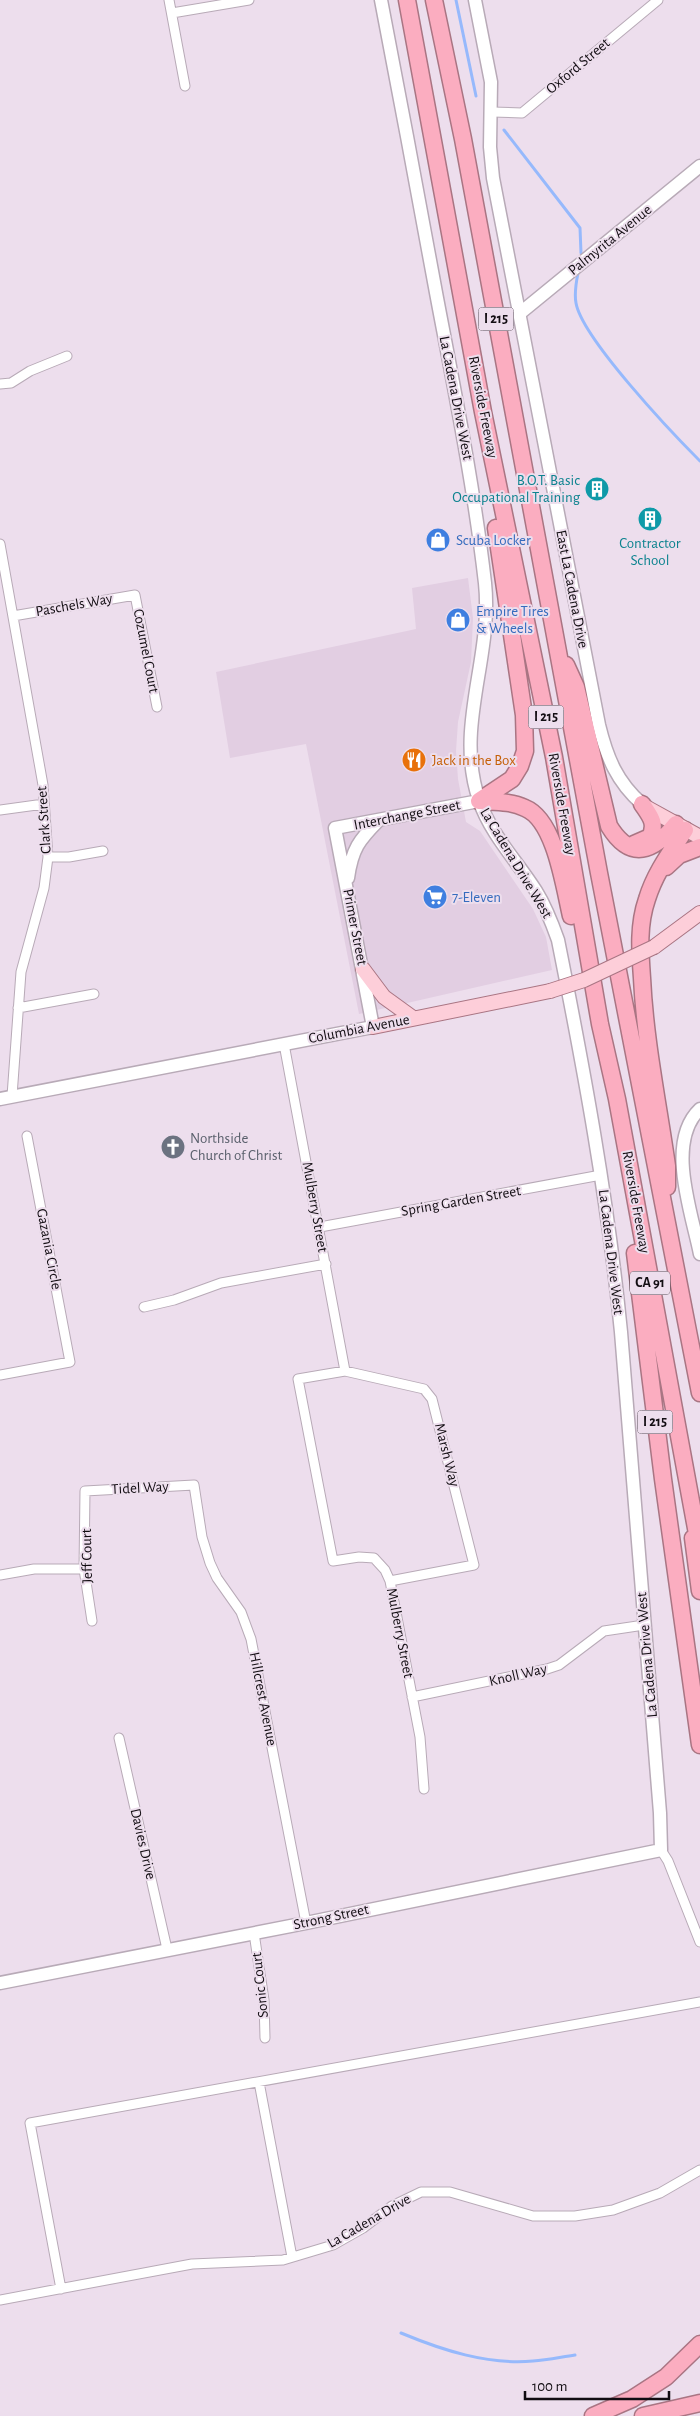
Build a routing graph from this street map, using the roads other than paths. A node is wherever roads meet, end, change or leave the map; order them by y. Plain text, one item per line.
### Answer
1 (169, 0) edge
2 (249, 0) edge
3 (381, 0) edge
4 (406, 0) edge
5 (434, 0) edge
6 (475, 0) edge
7 (658, 0) edge
8 (172, 13) junction
9 (185, 86) dead end
10 (492, 112) junction
11 (700, 166) edge
12 (519, 314) junction
13 (66, 356) dead end
14 (0, 384) edge
15 (483, 412) junction
16 (0, 544) edge
17 (2, 566) edge
18 (135, 595) joint
19 (13, 616) junction
20 (554, 638) junction
21 (157, 708) dead end
22 (479, 801) junction
23 (44, 804) junction
24 (642, 804) junction
25 (0, 810) edge
26 (379, 820) junction
27 (680, 827) junction
28 (335, 828) joint
29 (700, 837) edge
30 (622, 842) junction
31 (700, 848) edge
32 (102, 851) dead end
33 (48, 857) junction
34 (655, 877) junction
35 (347, 885) junction
36 (700, 913) edge
37 (363, 969) junction
38 (94, 994) dead end
39 (18, 1008) junction
40 (413, 1018) junction
41 (600, 1024) junction
42 (373, 1027) junction
43 (284, 1044) junction
44 (6, 1098) edge
45 (617, 1099) junction
46 (696, 1114) edge
47 (27, 1136) dead end
48 (601, 1176) junction
49 (667, 1224) junction
50 (320, 1228) junction
51 (700, 1254) edge
52 (326, 1264) junction
53 (144, 1307) dead end
54 (345, 1371) junction
55 (0, 1375) edge
56 (298, 1379) joint
57 (700, 1394) edge
58 (684, 1467) junction
59 (194, 1485) joint
60 (86, 1491) joint
61 (700, 1550) edge
62 (84, 1569) junction
63 (0, 1575) edge
64 (390, 1581) junction
65 (700, 1591) edge
66 (92, 1621) dead end
67 (644, 1625) junction
68 (412, 1697) junction
69 (119, 1738) dead end
70 (700, 1745) edge
71 (424, 1789) dead end
72 (661, 1850) junction
73 (306, 1923) junction
74 (254, 1933) junction
75 (700, 1942) edge
76 (167, 1949) junction
77 (0, 1983) edge
78 (700, 2002) edge
79 (265, 2038) dead end
80 (259, 2082) junction
81 (700, 2170) edge
82 (292, 2257) junction
83 (61, 2289) junction
84 (0, 2300) edge
85 (700, 2344) edge
86 (700, 2403) edge
87 (593, 2416) edge
88 (643, 2416) edge

1 - 8 street
2 - 8 street
3 - 22 main road, La Cadena Drive West
4 - 15 highway, Riverside Freeway / I 215
5 - 20 highway, Riverside Freeway / I 215
6 - 10 main road, East La Cadena Drive
7 - 10 street, Oxford Street
8 - 9 street
10 - 12 main road, East La Cadena Drive
11 - 12 main road, Palmyrita Avenue
12 - 24 main road, East La Cadena Drive
13 - 14 street
15 - 22 highway
15 - 41 highway, Riverside Freeway / I 215
16 - 17 street, Clark Street
17 - 19 street, Clark Street
18 - 19 street, Paschels Way
18 - 21 street, Cozumel Court
19 - 23 street, Clark Street
20 - 30 highway
20 - 49 highway, Riverside Freeway / I 215
22 - 26 main road, Interchange Street
22 - 41 highway
22 - 48 main road, La Cadena Drive West
23 - 25 street
23 - 33 street, Clark Street
24 - 27 main road, East La Cadena Drive
24 - 30 highway
26 - 28 main road, Interchange Street
26 - 35 main road
27 - 29 main road, East La Cadena Drive
27 - 30 highway
27 - 34 highway
28 - 35 main road, Primer Street
31 - 34 highway
32 - 33 street
33 - 39 street, Clark Street
34 - 49 highway
35 - 37 main road, Primer Street
36 - 40 main road, Columbia Avenue, bridge
37 - 40 main road
37 - 42 main road, Primer Street
38 - 39 street
39 - 44 street, Clark Street
40 - 42 main road, Columbia Avenue
41 - 45 highway, Riverside Freeway / I 215
42 - 43 main road, Columbia Avenue
43 - 44 main road, Columbia Avenue
43 - 50 street, Mulberry Street
45 - 58 highway, Riverside Freeway / CA 91
45 - 70 highway, I 215
46 - 51 main road
47 - 55 street, Gazania Circle
48 - 50 street, Spring Garden Street
48 - 67 main road, La Cadena Drive West
49 - 57 highway, Riverside Freeway / I 215
50 - 52 street, Mulberry Street
52 - 53 street
52 - 54 street, Mulberry Street
54 - 56 street, Marsh Way
54 - 64 street, Marsh Way
56 - 64 street, Mulberry Street
58 - 61 highway, Riverside Freeway / CA 91
58 - 65 highway
59 - 60 street, Tidel Way
59 - 73 street, Hillcrest Avenue
60 - 62 street, Jeff Court
62 - 63 street
62 - 66 street, Jeff Court
64 - 68 street, Mulberry Street
67 - 68 street, Knoll Way
67 - 72 main road, La Cadena Drive West
68 - 71 street, Mulberry Street
69 - 76 street, Davies Drive
72 - 73 main road, Strong Street
72 - 75 street
73 - 74 main road, Strong Street
74 - 76 main road, Strong Street
74 - 79 street, Sonic Court
76 - 77 main road, Strong Street
78 - 80 street
80 - 82 street
80 - 83 street
81 - 82 street, La Cadena Drive
82 - 83 street, La Cadena Drive
83 - 84 street, La Cadena Drive
85 - 87 highway
86 - 88 highway

